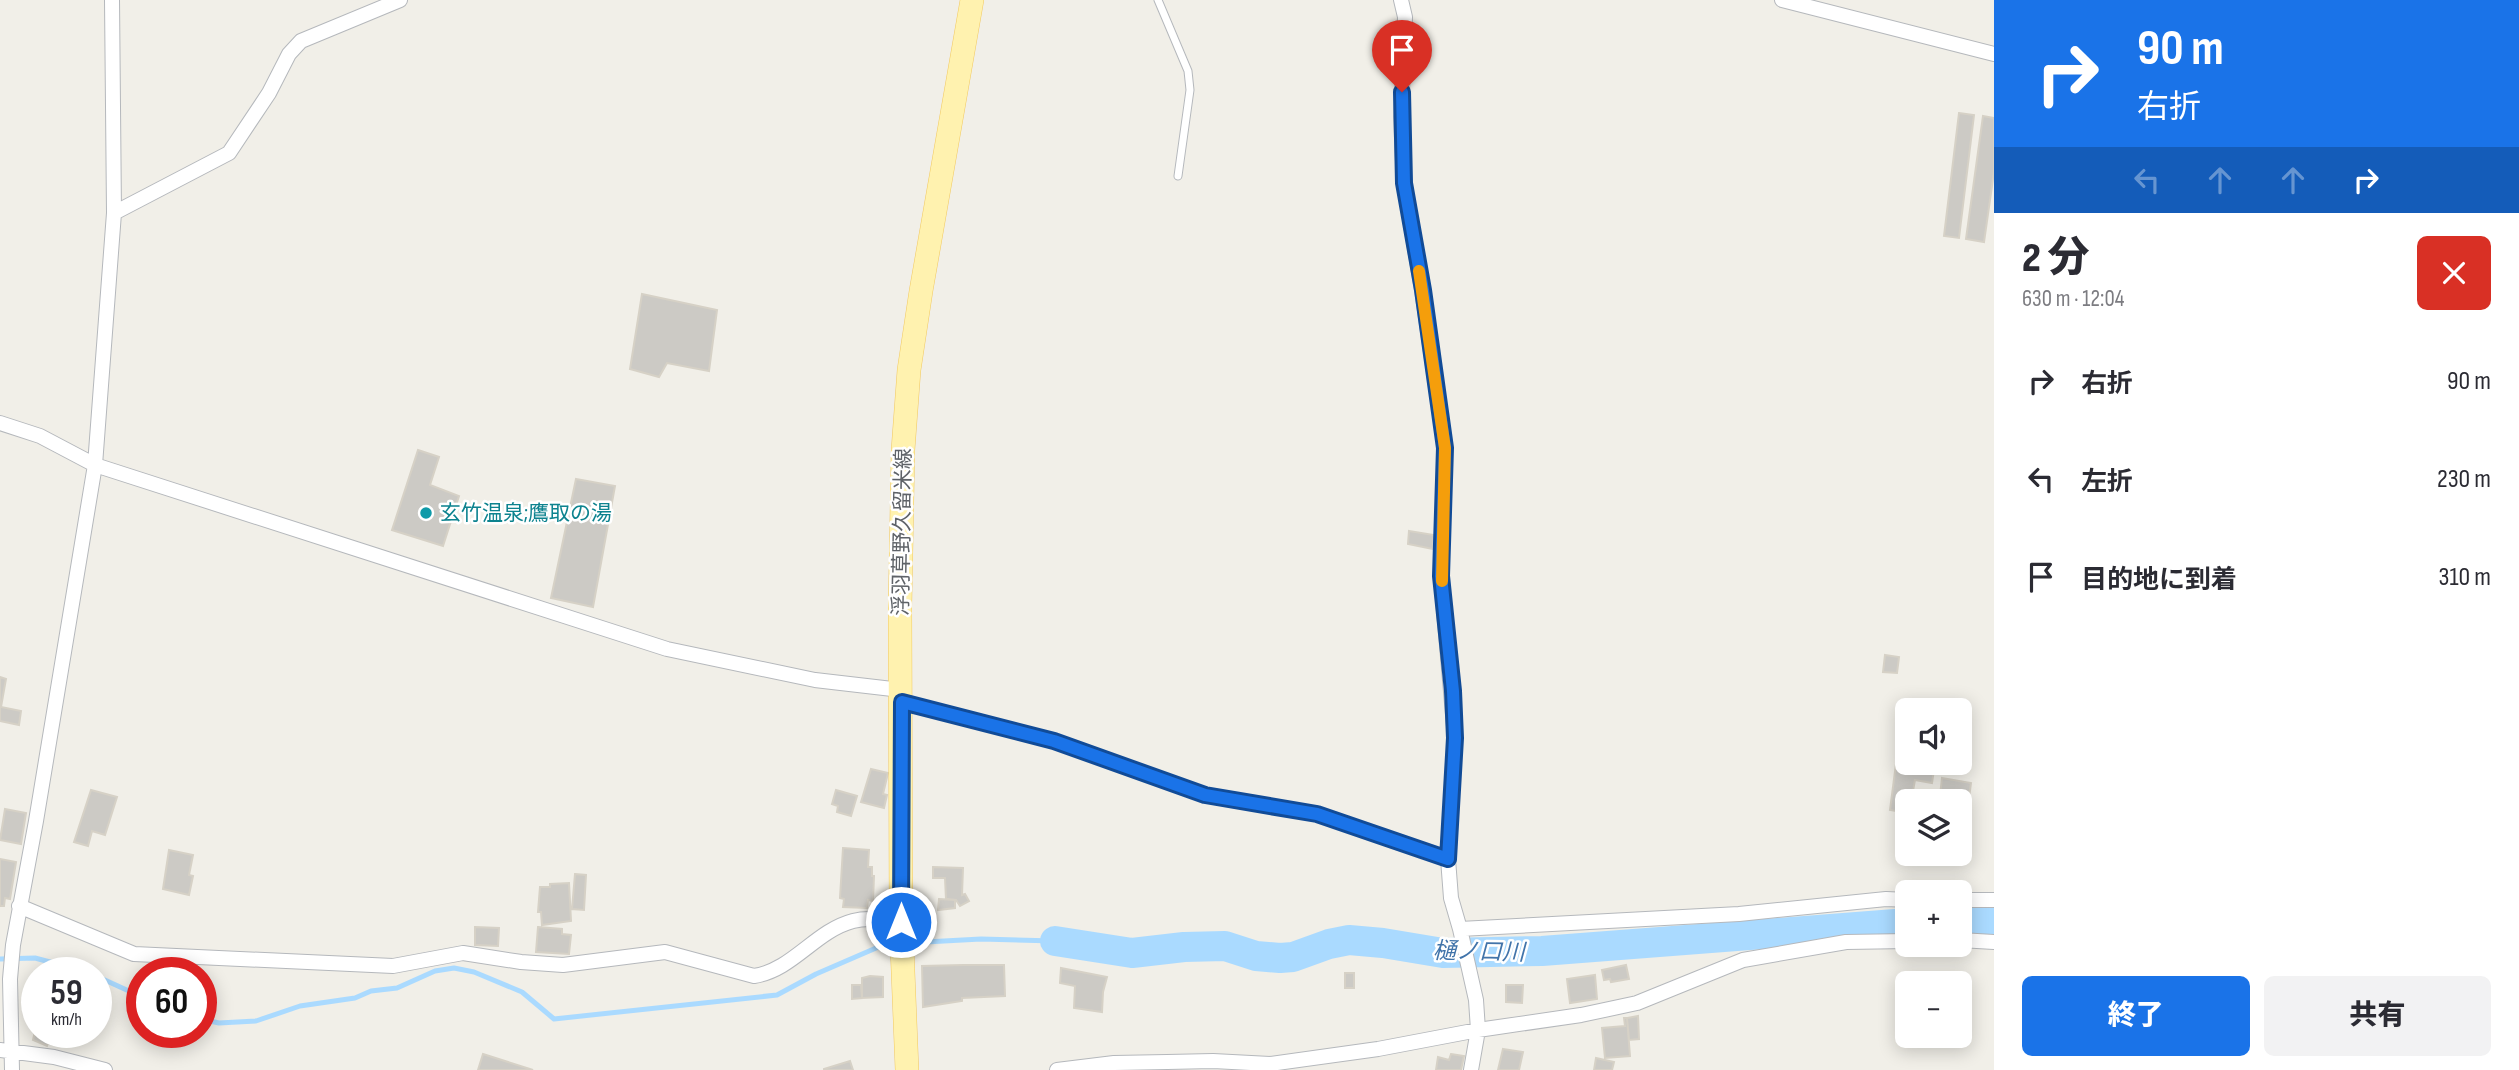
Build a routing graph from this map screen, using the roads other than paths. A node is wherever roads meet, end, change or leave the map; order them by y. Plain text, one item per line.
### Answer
1 (112, 0) edge
2 (400, 0) edge
3 (972, 0) edge
4 (1158, 0) edge
5 (1401, 0) edge
6 (1782, 0) edge
7 (1994, 54) edge
8 (1178, 176) dead end
9 (114, 213) junction
10 (0, 423) edge
11 (95, 465) junction
12 (902, 696) junction
13 (1448, 859) junction
14 (1895, 899) edge
15 (1972, 900) edge
16 (1994, 901) edge
17 (19, 906) junction
18 (901, 925) junction
19 (1461, 934) junction
20 (1895, 941) edge
21 (1972, 941) edge
22 (1994, 942) edge
23 (1478, 1030) junction
24 (6, 1050) edge
25 (12, 1070) edge
26 (105, 1070) edge
27 (907, 1070) edge
28 (1057, 1070) edge
29 (1471, 1070) edge

1 - 9 street
2 - 9 street
3 - 12 main road, 浮羽草野久留米線
4 - 8 lane
5 - 13 street
6 - 7 street
9 - 11 street
10 - 11 street
11 - 12 street
11 - 17 street
12 - 13 street
12 - 18 main road, 浮羽草野久留米線
13 - 19 street
14 - 19 street
15 - 16 street
17 - 18 street
17 - 24 street
18 - 27 main road, 浮羽草野久留米線
19 - 23 street
20 - 23 street
21 - 22 street
23 - 28 street
23 - 29 street
24 - 25 street
24 - 26 street

